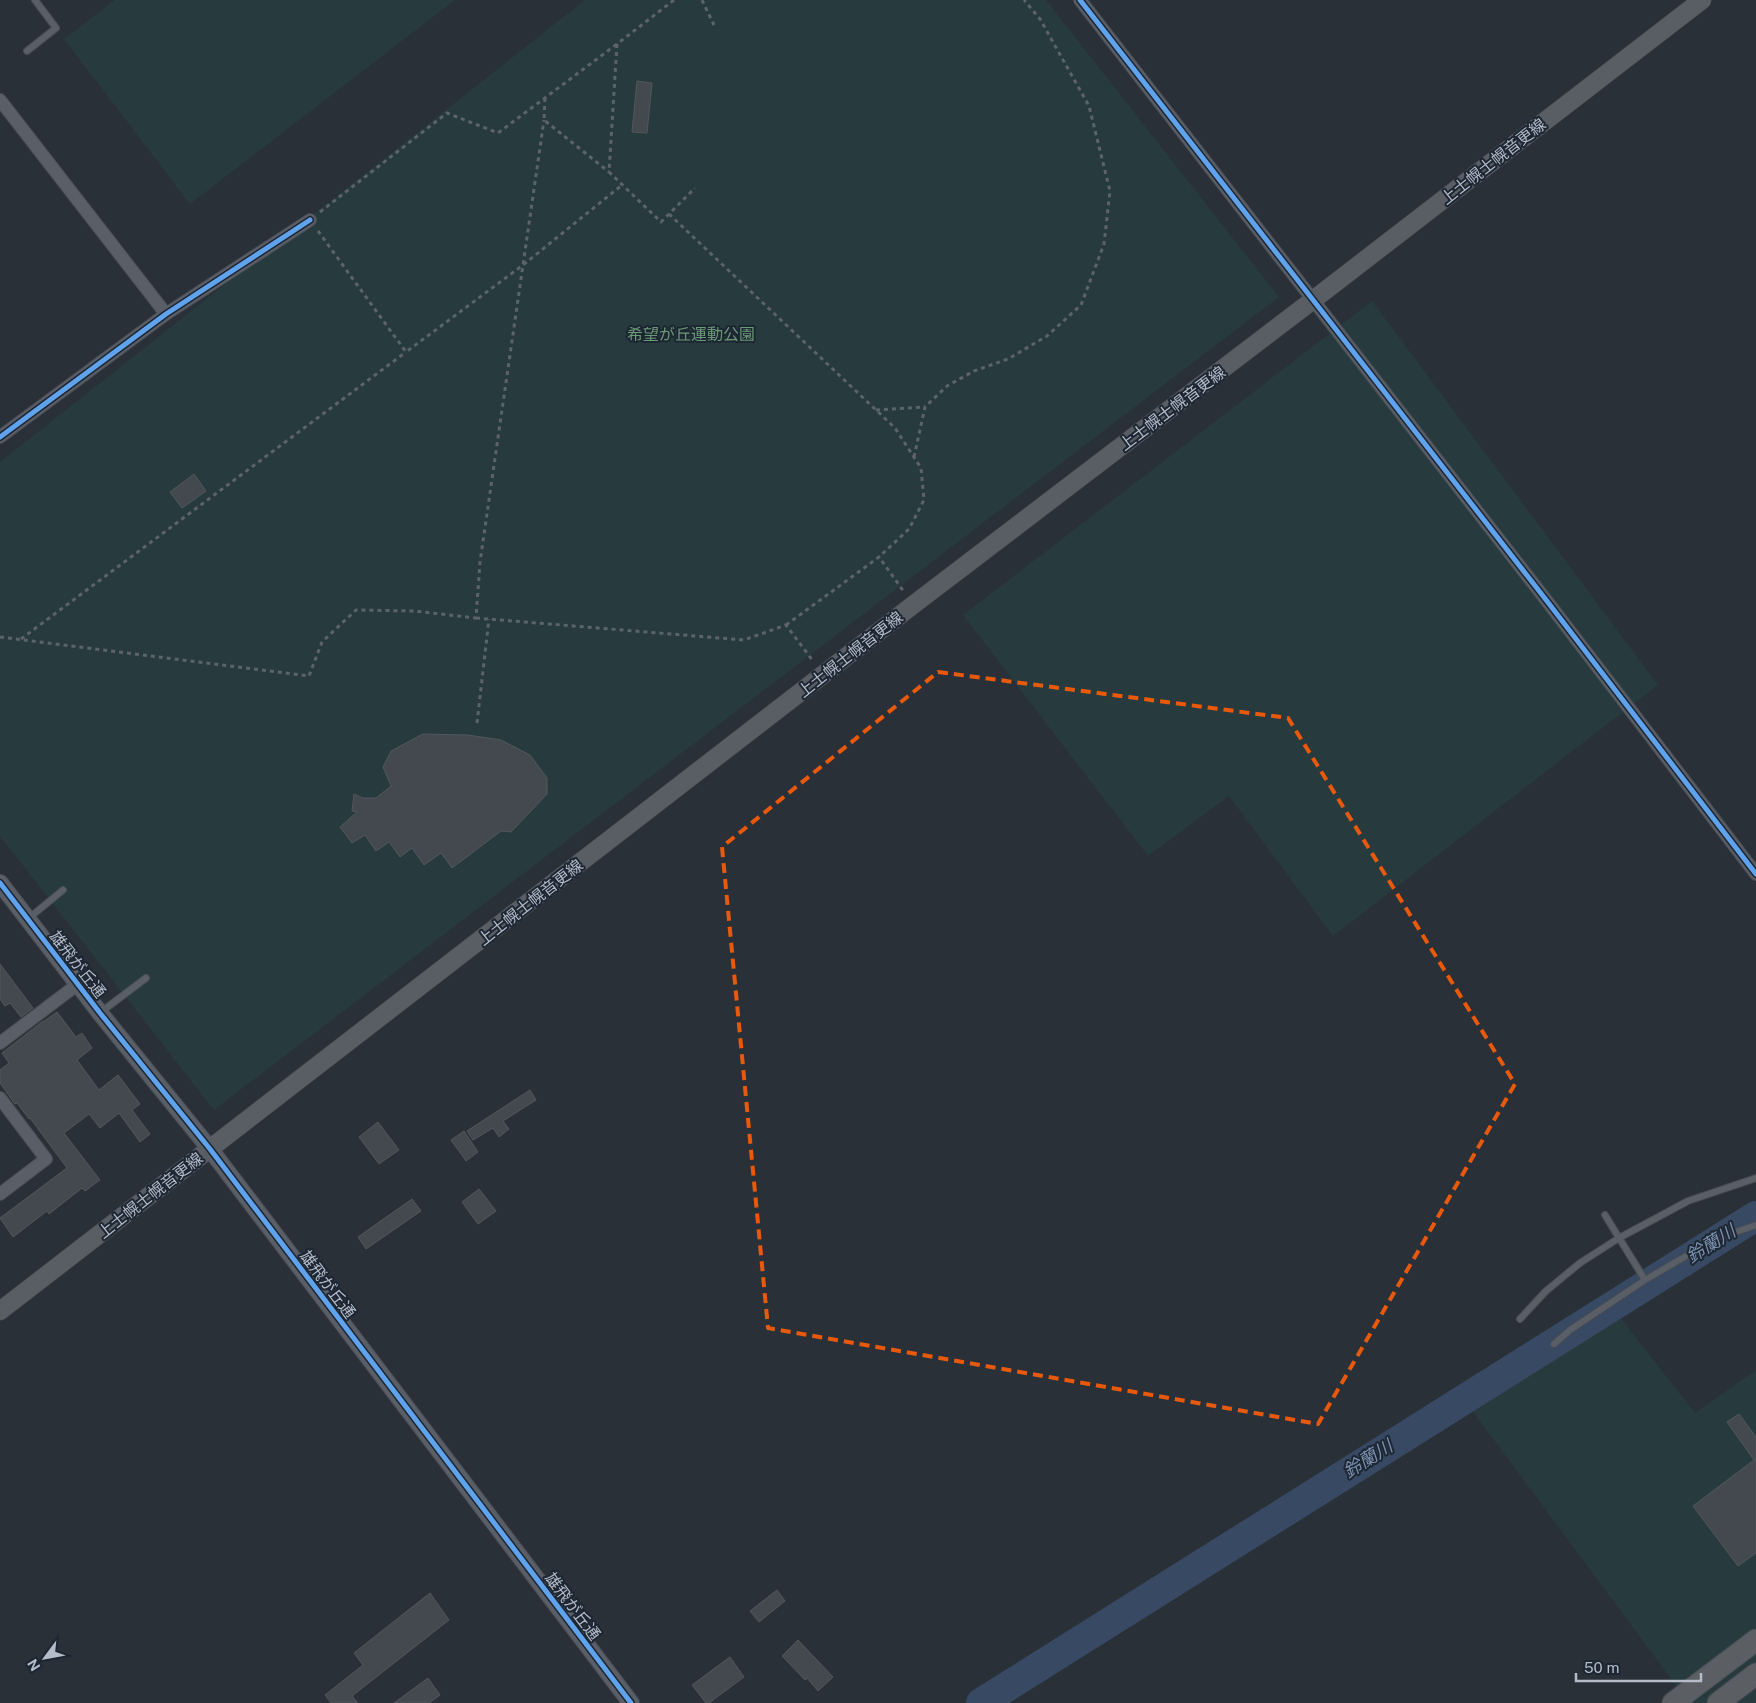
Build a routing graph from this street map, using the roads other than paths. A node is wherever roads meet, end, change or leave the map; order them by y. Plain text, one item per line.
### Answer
1 (35, 0) edge
2 (1080, 0) edge
3 (1702, 0) edge
4 (27, 51) dead end
5 (0, 100) edge
6 (310, 220) road end
7 (1313, 300) junction
8 (166, 314) junction
9 (0, 437) edge
10 (1756, 874) edge
11 (0, 883) edge
12 (63, 890) dead end
13 (28, 919) junction
14 (146, 978) dead end
15 (78, 984) junction
16 (100, 1012) junction
17 (0, 1043) edge
18 (0, 1098) edge
19 (210, 1149) junction
20 (1756, 1178) edge
21 (0, 1194) edge
22 (1605, 1215) dead end
23 (1756, 1225) edge
24 (1619, 1238) junction
25 (1645, 1280) junction
26 (0, 1311) edge
27 (1520, 1319) dead end
28 (1554, 1344) dead end
29 (1756, 1640) edge
30 (1756, 1674) edge
31 (630, 1703) edge
32 (1673, 1703) edge
33 (1718, 1703) edge

1 - 4 lane
2 - 7 street
3 - 7 main road, 上士幌士幌音更線
5 - 8 street
6 - 8 street
7 - 10 street
7 - 19 main road, 上士幌士幌音更線
8 - 9 street
11 - 13 street, 雄飛が丘通
12 - 13 lane
13 - 15 street, 雄飛が丘通
14 - 16 lane
15 - 16 street, 雄飛が丘通
15 - 17 street
16 - 19 street, 雄飛が丘通
18 - 21 street
19 - 26 main road, 上士幌士幌音更線
19 - 31 street, 雄飛が丘通
20 - 24 lane
22 - 24 lane
23 - 25 lane
24 - 25 lane
24 - 27 lane
25 - 28 lane
29 - 32 highway
30 - 33 highway

